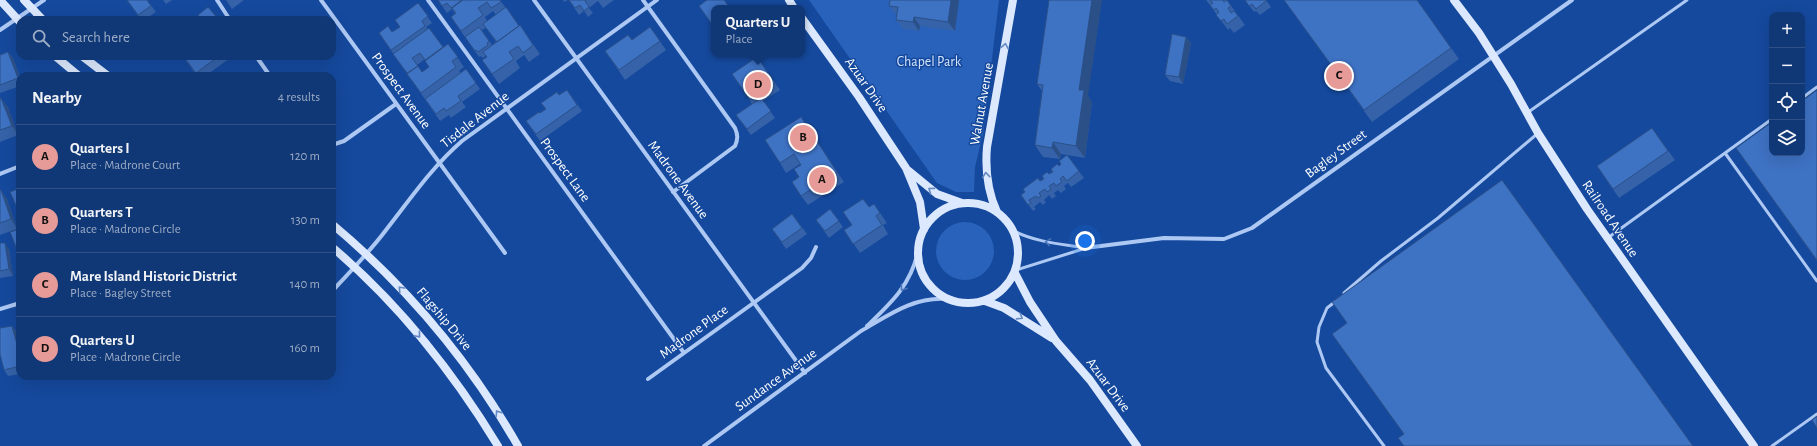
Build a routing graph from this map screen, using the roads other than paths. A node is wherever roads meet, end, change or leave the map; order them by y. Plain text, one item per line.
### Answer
1 (0, 0) edge
2 (24, 0) edge
3 (44, 0) edge
4 (217, 0) edge
5 (321, 0) edge
6 (428, 0) edge
7 (534, 0) edge
8 (642, 0) edge
9 (657, 0) edge
10 (1013, 0) edge
11 (1454, 0) edge
12 (1572, 0) edge
13 (1687, 0) edge
14 (648, 7) junction
15 (32, 9) junction
16 (23, 16) edge
17 (39, 16) edge
18 (227, 16) edge
19 (333, 16) edge
20 (16, 18) edge
21 (16, 21) edge
22 (336, 21) edge
23 (805, 22) edge
24 (0, 30) edge
25 (1492, 55) junction
26 (576, 58) junction
27 (60, 60) edge
28 (87, 60) edge
29 (259, 60) edge
30 (74, 72) edge
31 (103, 72) edge
32 (267, 72) edge
33 (1817, 87) edge
34 (1805, 96) edge
35 (396, 104) junction
36 (507, 108) junction
37 (1527, 114) junction
38 (1771, 120) edge
39 (1538, 133) junction
40 (336, 144) edge
41 (1725, 153) junction
42 (439, 162) junction
43 (16, 168) edge
44 (906, 168) junction
45 (0, 174) edge
46 (673, 192) junction
47 (962, 203) junction
48 (997, 212) junction
49 (336, 227) edge
50 (924, 229) junction
51 (1014, 231) junction
52 (1607, 238) junction
53 (816, 247) dead end
54 (1085, 248) junction
55 (336, 251) edge
56 (918, 252) junction
57 (505, 253) dead end
58 (367, 254) junction
59 (354, 267) junction
60 (1015, 272) junction
61 (1817, 281) edge
62 (336, 287) edge
63 (946, 299) junction
64 (985, 301) junction
65 (754, 303) junction
66 (16, 304) edge
67 (0, 308) edge
68 (861, 332) junction
69 (1056, 341) junction
70 (684, 353) junction
71 (805, 373) junction
72 (648, 379) dead end
73 (1817, 414) edge
74 (498, 446) edge
75 (518, 446) edge
76 (704, 446) edge
77 (1137, 446) edge
78 (1384, 446) edge
79 (1754, 446) edge
80 (1772, 446) edge

1 - 20 street
2 - 15 street
3 - 15 street
4 - 18 street
5 - 19 street, Prospect Avenue
6 - 36 street, Prospect Lane
7 - 26 street, Madrone Avenue
8 - 14 street
9 - 14 street, Tisdale Avenue
48 -> 10 street, Walnut Avenue
11 - 25 street, Railroad Avenue
12 - 25 street, Bagley Street
13 - 37 lane
14 - 26 street, Tisdale Avenue
14 - 46 street
15 - 16 street
15 - 17 street
21 - 24 street
22 - 35 street, Prospect Avenue
23 - 44 street, Azuar Drive
25 - 37 street, Railroad Avenue
25 - 54 street, Bagley Street
26 - 36 street, Tisdale Avenue
26 - 46 street, Madrone Avenue
27 - 30 street
28 - 31 street
29 - 32 street
33 - 34 lane
35 - 40 street
35 - 42 street, Prospect Avenue
36 - 42 street, Tisdale Avenue
36 - 70 street, Prospect Lane
37 - 39 street, Railroad Avenue
38 - 41 lane
39 - 52 street, Railroad Avenue
39 - 78 lane
41 - 52 lane
41 - 61 lane
42 - 57 street, Prospect Avenue
42 - 58 street, Tisdale Avenue
43 - 45 street
47 -> 44 street, Azuar Drive
44 - 50 street, Azuar Drive
46 - 65 street, Madrone Avenue
47 - 48 street
47 - 50 street
48 - 51 street
49 - 58 street, Flagship Drive
50 - 56 street
54 -> 51 lane, Bagley Street
51 - 60 street
52 - 79 street, Railroad Avenue
53 - 65 street, Madrone Place
54 - 60 lane, Bagley Street
55 - 59 street
56 - 63 street
56 -> 68 street, Sundance Avenue
58 - 59 street, Tisdale Avenue
75 -> 58 street, Flagship Drive
59 - 62 street, Tisdale Avenue
59 -> 74 street
60 - 64 street
60 - 69 street, Azuar Drive
63 - 64 street
63 - 68 street, Sundance Avenue
64 -> 69 street, Azuar Drive
65 - 70 street, Madrone Place
65 - 71 street, Madrone Avenue
66 - 67 street
68 - 71 street, Sundance Avenue
69 - 77 street, Azuar Drive
70 - 72 street, Madrone Place
71 - 76 street, Sundance Avenue
73 - 80 lane

